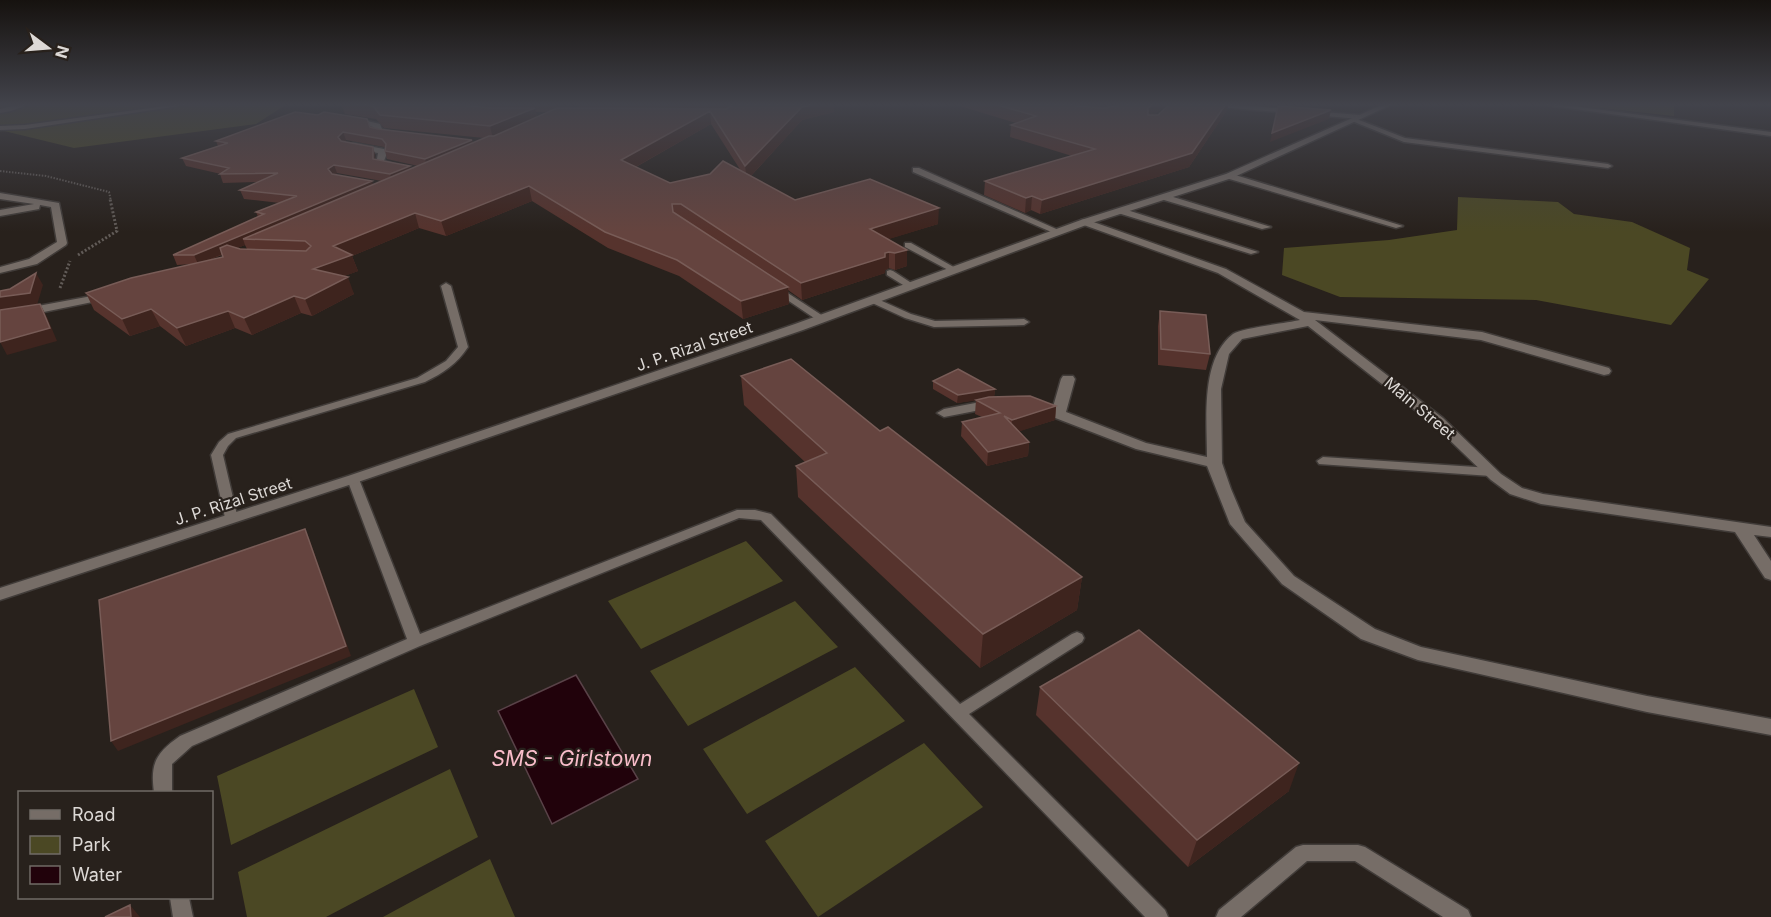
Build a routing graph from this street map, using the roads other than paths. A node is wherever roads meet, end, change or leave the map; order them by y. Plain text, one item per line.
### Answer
1 (360, 147) edge
2 (1293, 147) edge
3 (1457, 147) edge
4 (1608, 166) dead end
5 (404, 167) edge
6 (916, 170) dead end
7 (1229, 176) junction
8 (0, 196) edge
9 (1167, 198) junction
10 (46, 205) junction
11 (1121, 211) junction
12 (0, 213) edge
13 (1086, 222) junction
14 (1399, 226) dead end
15 (1266, 227) dead end
16 (1059, 232) junction
17 (908, 245) dead end
18 (1254, 252) dead end
19 (0, 270) edge
20 (955, 270) junction
21 (890, 273) dead end
22 (770, 284) edge
23 (446, 286) dead end
24 (911, 286) junction
25 (117, 294) edge
26 (873, 300) junction
27 (0, 317) edge
28 (820, 318) junction
29 (1306, 319) junction
30 (1024, 322) dead end
31 (1604, 371) dead end
32 (1068, 379) dead end
33 (944, 413) dead end
34 (1058, 415) junction
35 (1323, 461) dead end
36 (1214, 463) junction
37 (1491, 472) junction
38 (353, 479) junction
39 (231, 519) junction
40 (1740, 527) junction
41 (1771, 532) edge
42 (1771, 574) edge
43 (0, 594) edge
44 (1077, 638) dead end
45 (415, 642) junction
46 (958, 713) junction
47 (1771, 727) edge
48 (164, 791) edge
49 (180, 899) edge
50 (183, 917) edge
51 (1158, 917) edge
52 (1226, 917) edge
53 (1461, 917) edge

1 - 5 street
2 - 7 street, J. P. Rizal Street
3 - 4 lane
6 - 16 lane
7 - 9 street, J. P. Rizal Street
7 - 14 lane
8 - 10 street
9 - 11 street, J. P. Rizal Street
9 - 15 street
10 - 12 street
10 - 19 street
11 - 13 street, J. P. Rizal Street
11 - 18 lane
13 - 16 street, J. P. Rizal Street
13 - 29 street, Main Street
16 - 20 street, J. P. Rizal Street
17 - 20 lane
20 - 24 street, J. P. Rizal Street
21 - 24 lane
22 - 28 lane
23 - 39 lane
24 - 26 street, J. P. Rizal Street
25 - 27 street
26 - 28 street, J. P. Rizal Street
26 - 30 lane
28 - 38 street, J. P. Rizal Street
29 - 31 street
29 - 36 street
29 - 37 street, Main Street
32 - 34 street
33 - 34 street
34 - 36 street
35 - 37 lane
36 - 47 street
37 - 40 street, Main Street
38 - 39 street, J. P. Rizal Street
38 - 45 lane
39 - 43 street, J. P. Rizal Street
40 - 41 street, Main Street
40 - 42 street
44 - 46 lane
45 - 46 lane
45 - 48 lane
46 - 51 lane
49 - 50 lane
52 - 53 lane

